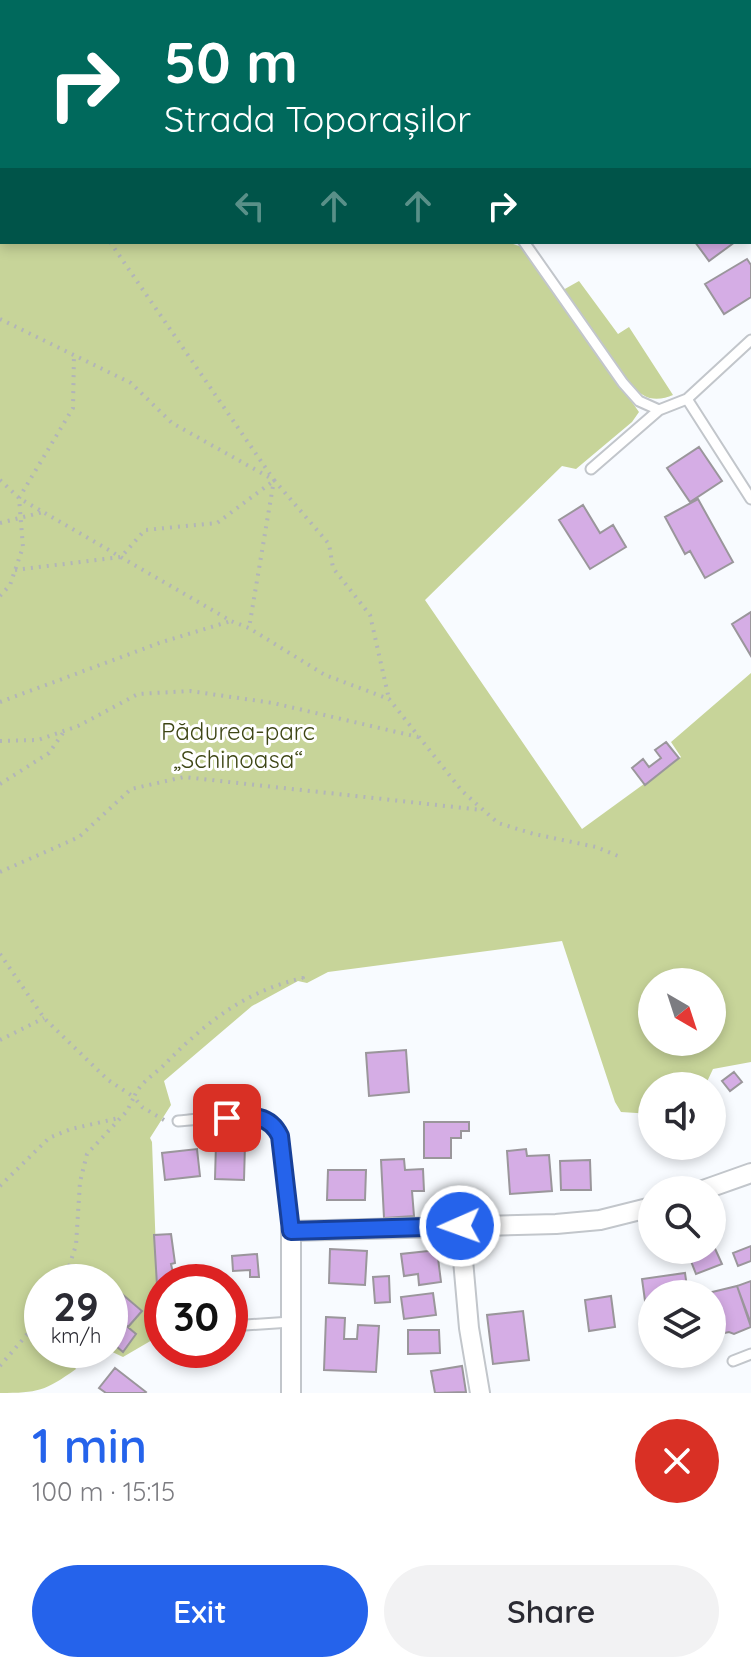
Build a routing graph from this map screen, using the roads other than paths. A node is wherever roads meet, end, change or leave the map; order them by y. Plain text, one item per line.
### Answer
1 (525, 244) edge
2 (751, 340) edge
3 (687, 399) junction
4 (659, 410) junction
5 (591, 469) dead end
6 (751, 499) edge
7 (178, 1121) road end
8 (751, 1175) edge
9 (726, 1183) edge
10 (638, 1210) edge
11 (460, 1226) junction
12 (291, 1231) junction
13 (291, 1322) junction
14 (248, 1325) edge
15 (751, 1354) edge
16 (733, 1361) dead end
17 (291, 1393) edge
18 (480, 1393) edge

1 - 4 lane
2 - 3 lane
3 - 4 lane
3 - 6 lane
4 - 5 lane
7 - 12 lane
8 - 9 street
10 - 11 street
11 - 12 street
11 - 18 street
12 - 13 street
13 - 14 lane
13 - 17 street
15 - 16 lane

